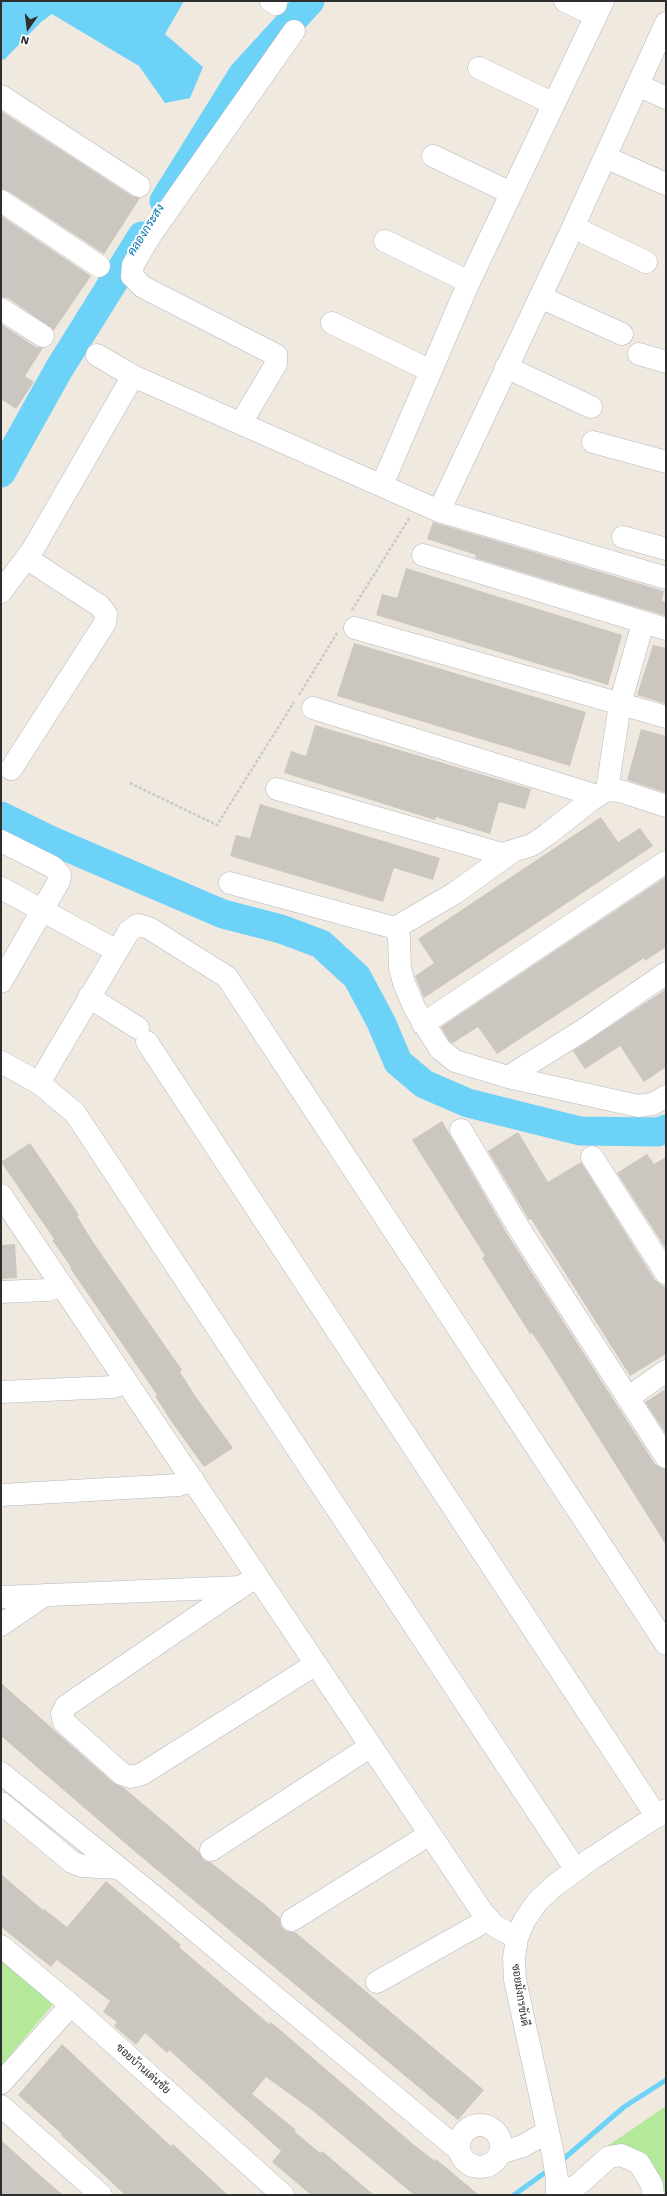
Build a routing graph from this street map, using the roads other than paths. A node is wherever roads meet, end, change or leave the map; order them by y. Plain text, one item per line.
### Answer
1 (565, 1) edge
2 (600, 8) edge
3 (666, 23) edge
4 (294, 30) dead end
5 (479, 68) dead end
6 (638, 85) junction
7 (1, 96) edge
8 (666, 98) edge
9 (554, 104) junction
10 (433, 156) dead end
11 (605, 157) junction
12 (666, 184) edge
13 (139, 186) dead end
14 (512, 193) junction
15 (1, 201) edge
16 (573, 227) junction
17 (385, 241) dead end
18 (646, 262) dead end
19 (99, 266) dead end
20 (470, 282) junction
21 (540, 297) junction
22 (1, 309) edge
23 (332, 323) dead end
24 (622, 334) dead end
25 (43, 336) dead end
26 (638, 354) dead end
27 (97, 355) dead end
28 (666, 362) edge
29 (506, 367) junction
30 (431, 371) junction
31 (133, 376) junction
32 (591, 407) dead end
33 (240, 423) junction
34 (593, 442) dead end
35 (666, 462) edge
36 (382, 485) junction
37 (439, 511) junction
38 (623, 537) dead end
39 (666, 549) edge
40 (423, 555) dead end
41 (26, 558) junction
42 (666, 578) edge
43 (1, 592) edge
44 (643, 623) junction
45 (347, 624) road end
46 (666, 629) edge
47 (620, 704) junction
48 (313, 708) dead end
49 (666, 717) edge
50 (11, 769) dead end
51 (277, 789) dead end
52 (602, 793) junction
53 (666, 806) edge
54 (1, 841) edge
55 (513, 851) junction
56 (666, 862) edge
57 (230, 883) dead end
58 (1, 888) edge
59 (42, 910) junction
60 (395, 928) junction
61 (117, 951) junction
62 (666, 973) edge
63 (1, 982) edge
64 (89, 997) junction
65 (423, 1024) junction
66 (1, 1062) edge
67 (508, 1077) junction
68 (39, 1083) junction
69 (666, 1096) edge
70 (461, 1130) dead end
71 (592, 1158) dead end
72 (1, 1195) edge
73 (666, 1273) edge
74 (62, 1286) junction
75 (1, 1292) edge
76 (666, 1371) edge
77 (126, 1382) junction
78 (1, 1392) edge
79 (629, 1396) junction
80 (666, 1457) edge
81 (193, 1480) junction
82 (1, 1495) edge
83 (249, 1582) junction
84 (45, 1595) junction
85 (1, 1597) edge
86 (1, 1625) edge
87 (666, 1644) edge
88 (316, 1664) junction
89 (371, 1746) junction
90 (1, 1773) edge
91 (1, 1803) edge
92 (661, 1814) edge
93 (430, 1834) junction
94 (211, 1850) dead end
95 (118, 1868) junction
96 (576, 1870) junction
97 (292, 1920) dead end
98 (490, 1920) junction
99 (517, 1938) junction
100 (1, 1946) edge
101 (377, 1982) dead end
102 (71, 2005) junction
103 (1, 2083) edge
104 (1, 2106) edge
105 (547, 2132) junction
106 (459, 2150) junction
107 (500, 2153) junction
108 (558, 2190) edge
109 (101, 2195) edge
110 (283, 2195) edge
111 (653, 2195) edge

1 - 2 street
2 - 9 street
3 - 6 street
4 - 33 street
5 - 9 street
6 - 8 street
6 - 11 street
7 - 13 street
9 - 14 street
10 - 14 street
11 - 12 street
11 - 16 street
14 - 20 street
15 - 19 street
16 - 18 street
16 - 21 street
17 - 20 street
20 - 30 street
21 - 24 street
21 - 29 street
22 - 25 street
23 - 30 street
26 - 28 street
27 - 31 street
29 - 32 street
29 - 37 street
30 - 36 street
31 - 33 street
31 - 41 street
33 - 36 street
34 - 35 street
36 - 37 street
37 - 42 street
38 - 39 street
40 - 44 street
41 - 43 street
41 - 50 street
44 - 46 street
44 - 47 street
45 - 47 street
47 - 49 street
47 - 52 street
48 - 52 street
51 - 55 street
52 - 53 street
52 - 55 street
54 - 59 street
55 - 60 street
56 - 65 street
57 - 60 street
58 - 59 street
59 - 61 street
59 - 63 street
60 - 65 street
61 - 64 street
61 - 87 street
62 - 67 street
64 - 68 street
64 - 92 street
65 - 67 street
66 - 68 street
67 - 69 street
68 - 96 street
70 - 79 street
71 - 73 street
72 - 74 street
74 - 75 street
74 - 77 street
76 - 79 street
77 - 78 street
77 - 81 street
79 - 80 street
81 - 82 street
81 - 83 street
83 - 84 street
83 - 88 street
83 - 88 street
84 - 85 street
84 - 86 street
88 - 89 street
89 - 93 street
89 - 94 street
90 - 95 street
91 - 95 street
92 - 96 street, ซอยมังกรขันดี
93 - 97 street
93 - 98 street
95 - 106 street
96 - 99 street, ซอยมังกรขันดี
98 - 99 street
98 - 101 street
99 - 105 street, ซอยมังกรขันดี
100 - 102 street, ซอยบ้านเด่นชัย
102 - 103 street
102 - 110 street, ซอยบ้านเด่นชัย
104 - 109 street
105 - 107 street
105 - 108 street, ซอยมังกรขันดี
106 - 107 street
106 - 107 street
108 - 111 street

